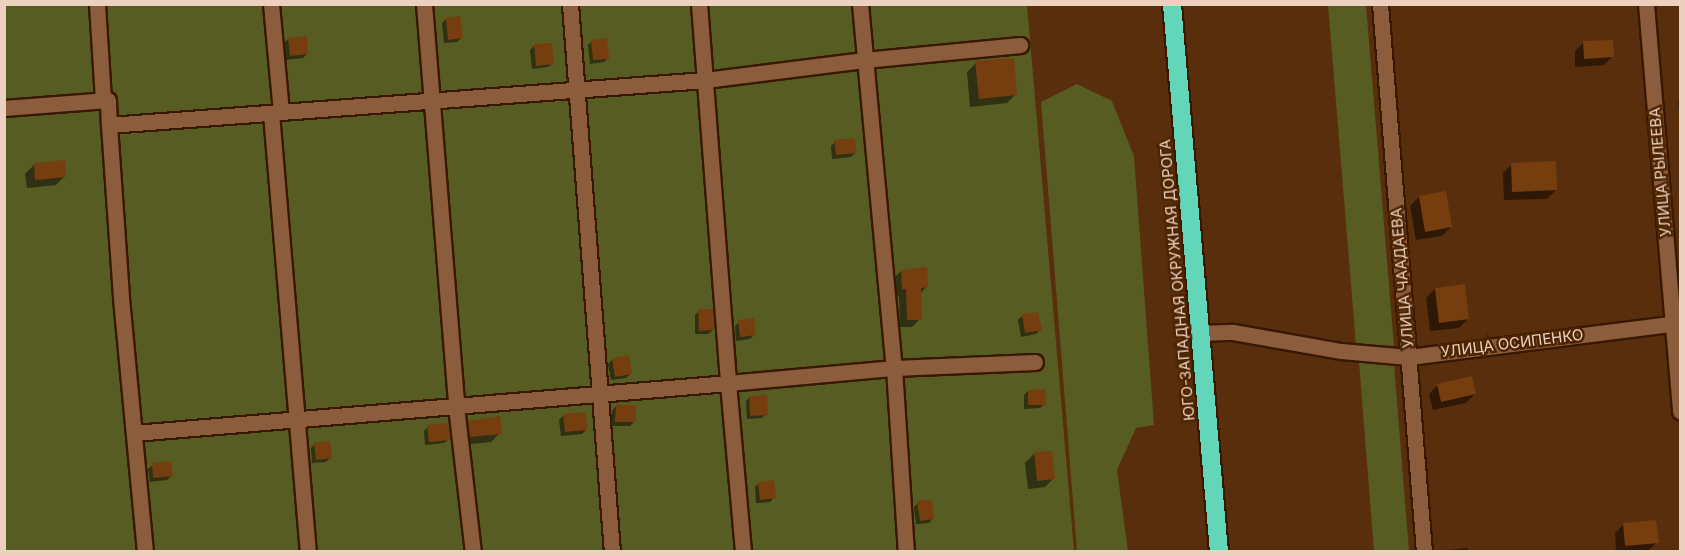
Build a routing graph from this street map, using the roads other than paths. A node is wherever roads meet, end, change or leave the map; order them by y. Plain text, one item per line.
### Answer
1 (97, 4) edge
2 (271, 4) edge
3 (424, 4) edge
4 (570, 4) edge
5 (699, 4) edge
6 (860, 4) edge
7 (1172, 4) edge
8 (1380, 4) edge
9 (1646, 4) edge
10 (1020, 45) dead end
11 (864, 60) junction
12 (705, 80) junction
13 (577, 90) junction
14 (104, 100) junction
15 (433, 100) junction
16 (4, 108) edge
17 (276, 112) junction
18 (109, 125) junction
19 (1677, 323) edge
20 (1200, 333) junction
21 (1409, 357) junction
22 (1035, 362) dead end
23 (894, 368) junction
24 (728, 383) junction
25 (600, 392) junction
26 (456, 406) junction
27 (1680, 412) edge
28 (296, 420) junction
29 (134, 433) junction
30 (145, 552) edge
31 (308, 552) edge
32 (472, 552) edge
33 (612, 552) edge
34 (743, 552) edge
35 (906, 552) edge
36 (1218, 552) edge
37 (1424, 552) edge

1 - 14 street
2 - 17 street
3 - 15 street
4 - 13 street
5 - 12 street
6 - 11 street
7 - 20 highway, ЮГО-ЗАПАДНАЯ ОКРУЖНАЯ ДОРОГА
8 - 21 street, УЛИЦА ЧААДАЕВА
9 - 19 street, УЛИЦА РЫЛЕЕВА
10 - 11 street
11 - 12 street
11 - 23 street
12 - 13 street
12 - 24 street
13 - 15 street
13 - 25 street
14 - 16 street
14 - 18 street
15 - 17 street
15 - 26 street
17 - 18 street
17 - 28 street
18 - 29 street
19 - 21 street, УЛИЦА ОСИПЕНКО
19 - 27 street, УЛИЦА РЫЛЕЕВА
20 - 21 street, УЛИЦА ОСИПЕНКО
20 - 36 highway, ЮГО-ЗАПАДНАЯ ОКРУЖНАЯ ДОРОГА
21 - 37 street, УЛИЦА ЧААДАЕВА
22 - 23 street
23 - 24 street
23 - 35 street
24 - 25 street
24 - 34 street
25 - 26 street
25 - 33 street
26 - 28 street
26 - 32 street
28 - 29 street
28 - 31 street
29 - 30 street

